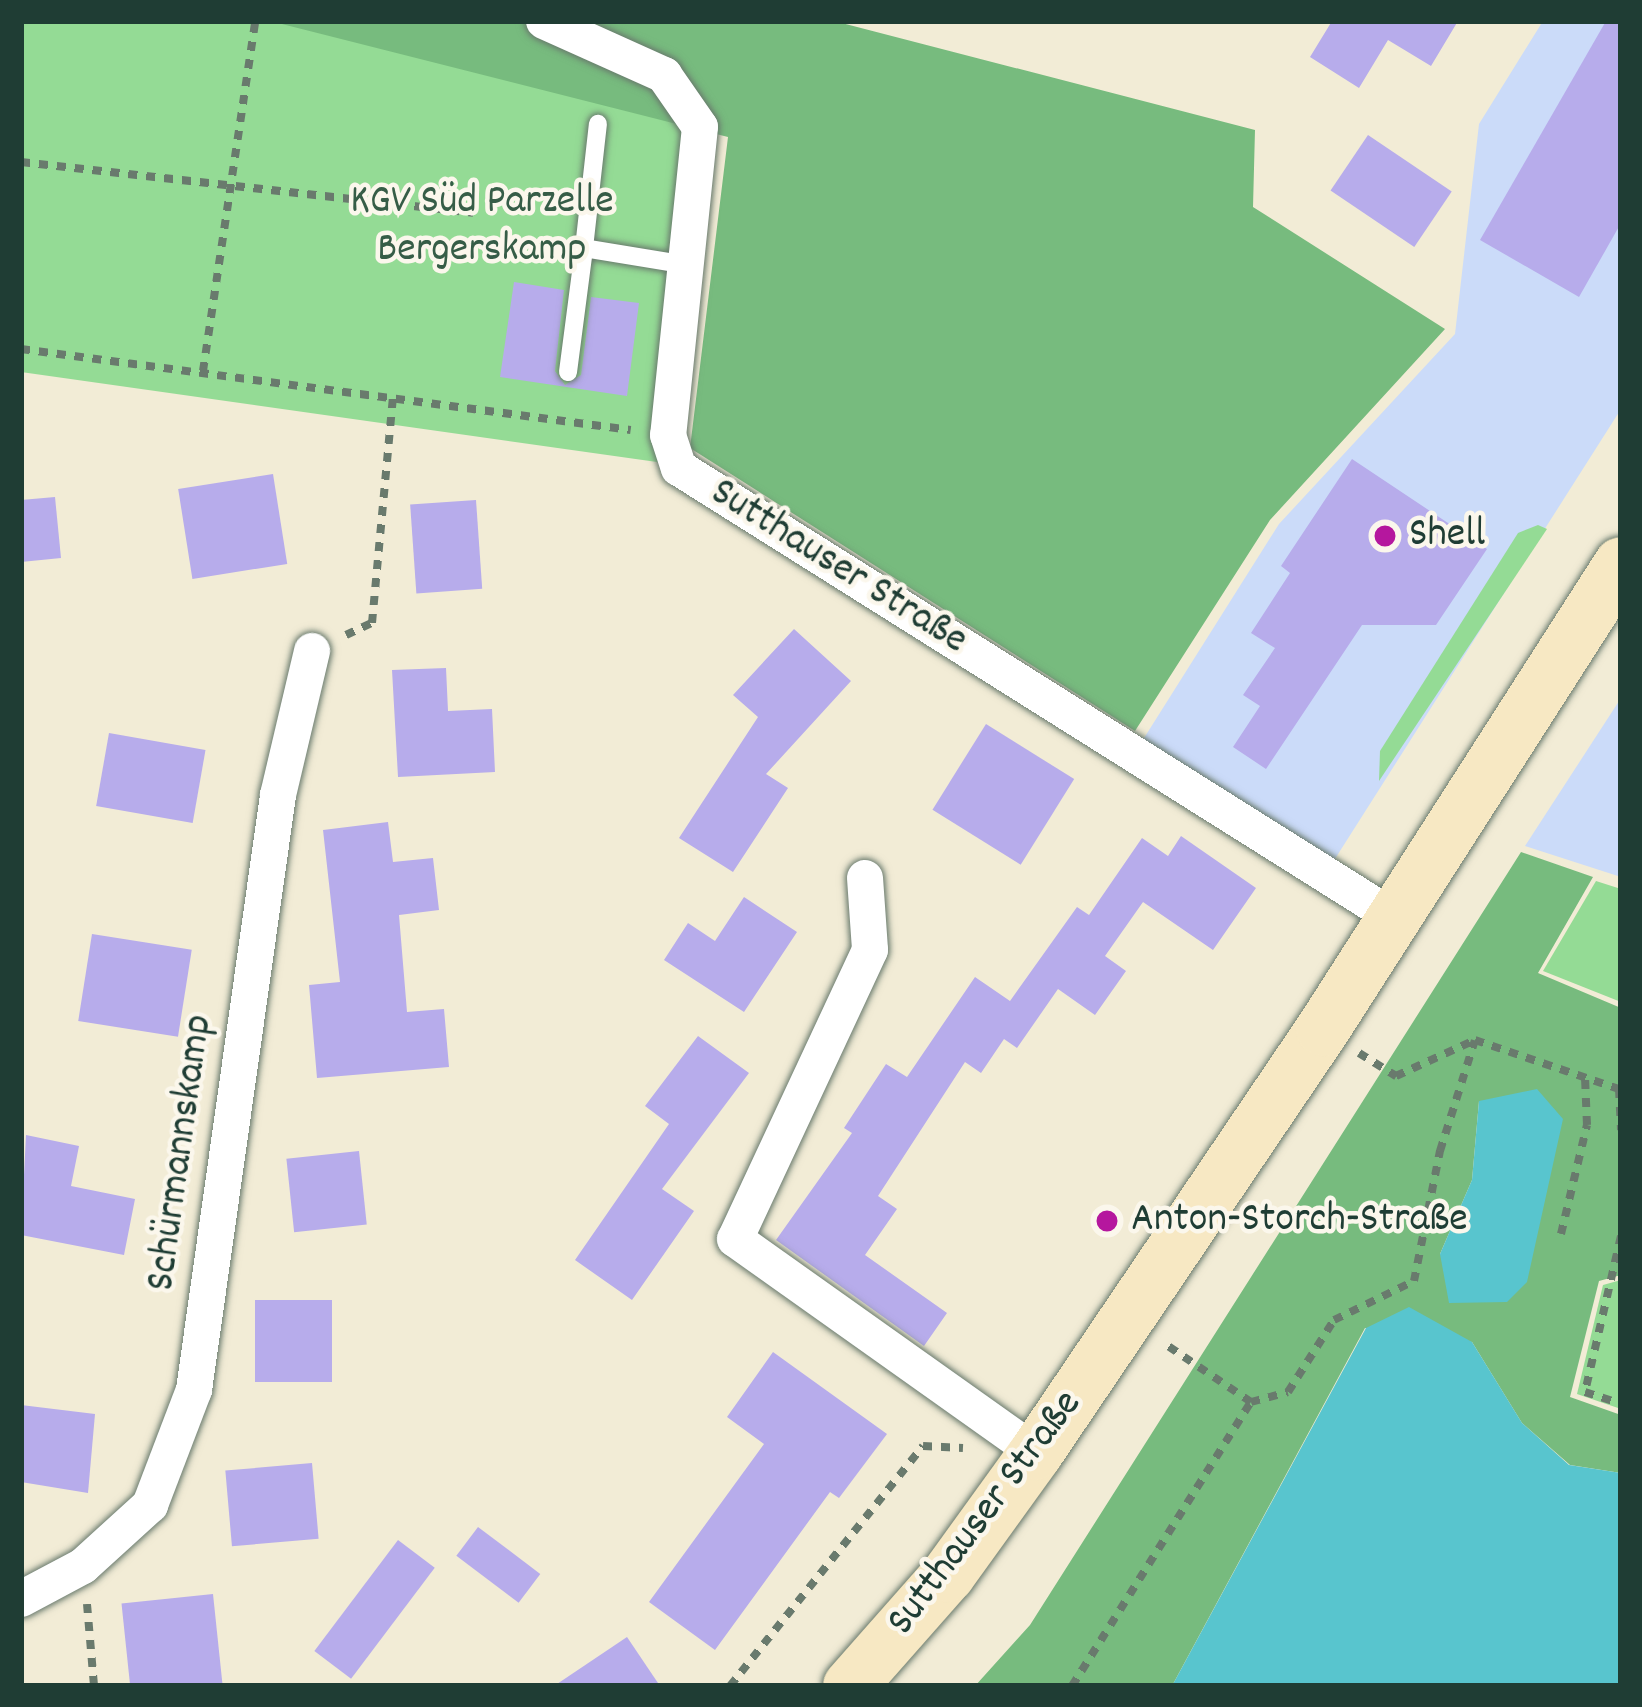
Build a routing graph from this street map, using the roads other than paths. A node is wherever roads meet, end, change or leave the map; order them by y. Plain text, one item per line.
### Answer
1 (544, 21) edge
2 (598, 124) dead end
3 (584, 248) junction
4 (687, 265) junction
5 (568, 372) dead end
6 (1621, 564) edge
7 (312, 651) road end
8 (866, 878) dead end
9 (1393, 917) junction
10 (1036, 1453) junction
11 (21, 1600) edge
12 (850, 1686) edge

1 - 4 street
2 - 3 lane
3 - 4 lane
3 - 5 lane
4 - 9 street, Sutthauser Straße
6 - 9 street, Sutthauser Straße
7 - 11 street, Schürmannskamp
8 - 10 street
9 - 10 street, Sutthauser Straße
10 - 12 street, Sutthauser Straße

